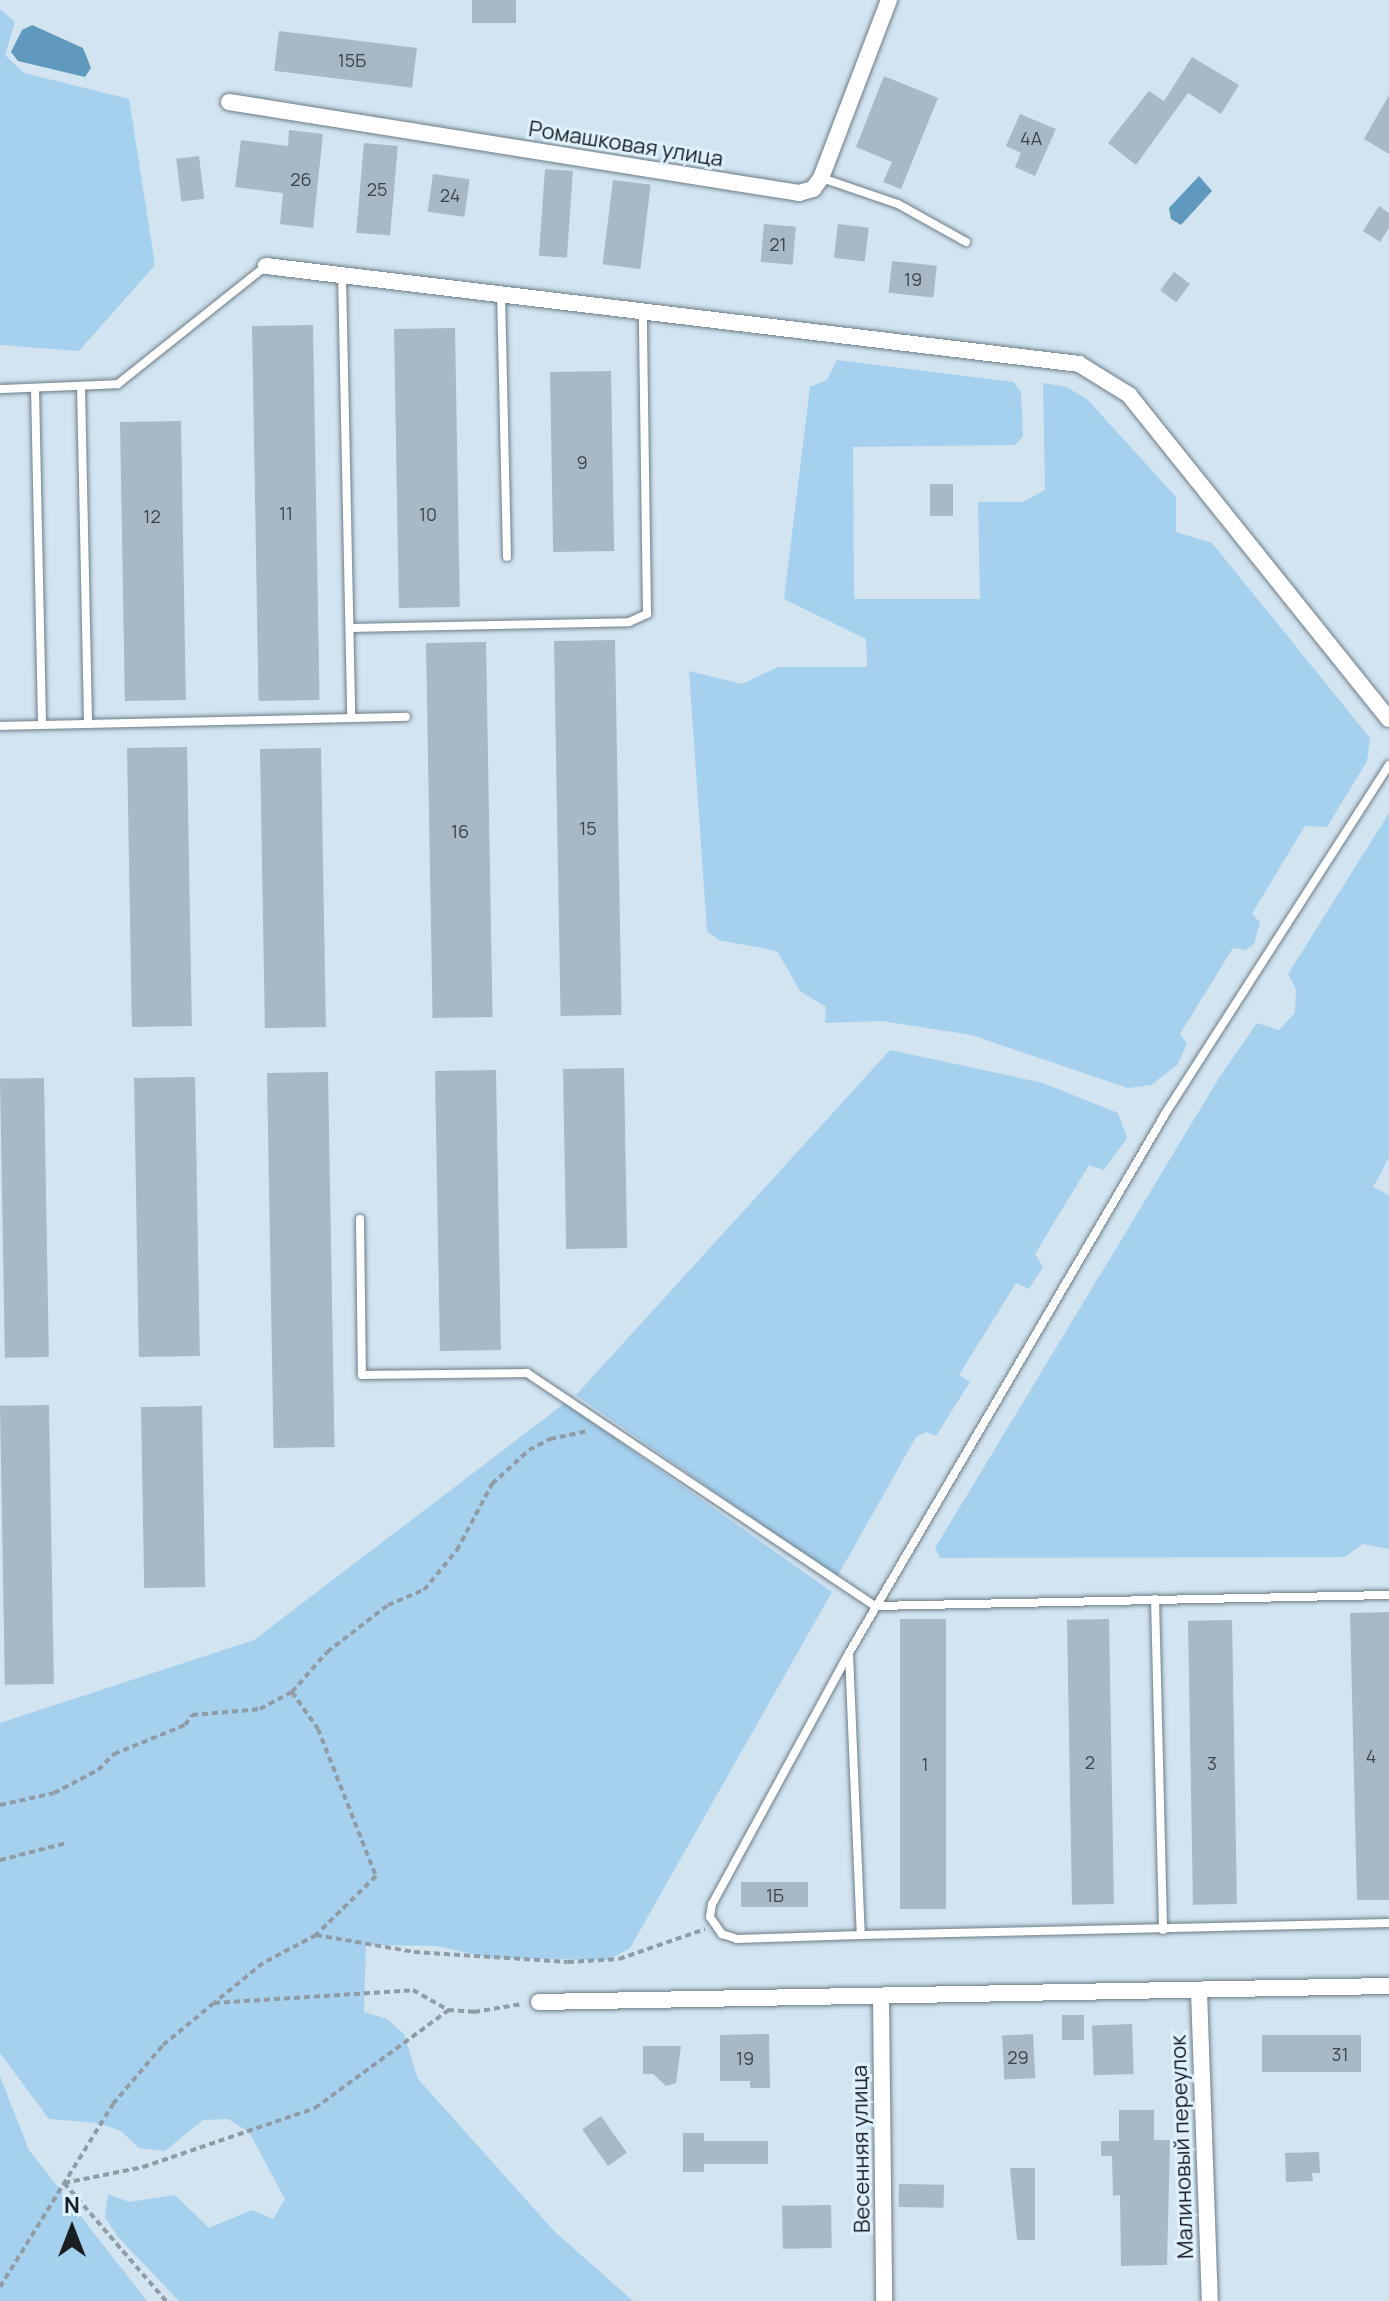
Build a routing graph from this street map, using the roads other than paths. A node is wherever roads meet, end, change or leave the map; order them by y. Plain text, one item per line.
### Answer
1 (889, 0) edge
2 (229, 102) dead end
3 (821, 178) junction
4 (966, 242) dead end
5 (266, 266) joint
6 (342, 272) junction
7 (501, 291) junction
8 (643, 309) junction
9 (81, 387) junction
10 (35, 388) junction
11 (0, 389) edge
12 (507, 557) dead end
13 (350, 628) junction
14 (406, 717) dead end
15 (351, 718) junction
16 (1389, 719) edge
17 (88, 724) junction
18 (42, 725) junction
19 (0, 726) edge
20 (1389, 765) edge
21 (360, 1219) dead end
22 (1389, 1595) edge
23 (1155, 1599) junction
24 (875, 1606) junction
25 (849, 1653) junction
26 (1389, 1923) edge
27 (1163, 1930) junction
28 (861, 1935) junction
29 (1389, 1986) edge
30 (1199, 1991) junction
31 (881, 1997) junction
32 (539, 2002) road end
33 (884, 2301) edge
34 (1210, 2301) edge

1 - 3 street
2 - 3 street, Ромашковая улица
3 - 4 lane
5 - 6 street
5 - 9 lane
6 - 7 street
6 - 13 lane
7 - 8 street
7 - 12 lane
8 - 13 lane
8 - 16 street
9 - 10 lane
9 - 17 lane
10 - 11 lane
10 - 18 lane
13 - 15 lane
14 - 15 lane
15 - 17 lane
17 - 18 lane
18 - 19 lane
20 - 24 lane
21 - 24 lane
22 - 23 lane
23 - 24 lane
23 - 27 lane
24 - 25 lane
25 - 28 lane
25 - 28 lane
26 - 27 lane
27 - 28 lane
29 - 30 street
30 - 31 street
30 - 34 street, Малиновый переулок
31 - 32 street
31 - 33 street, Весенняя улица

